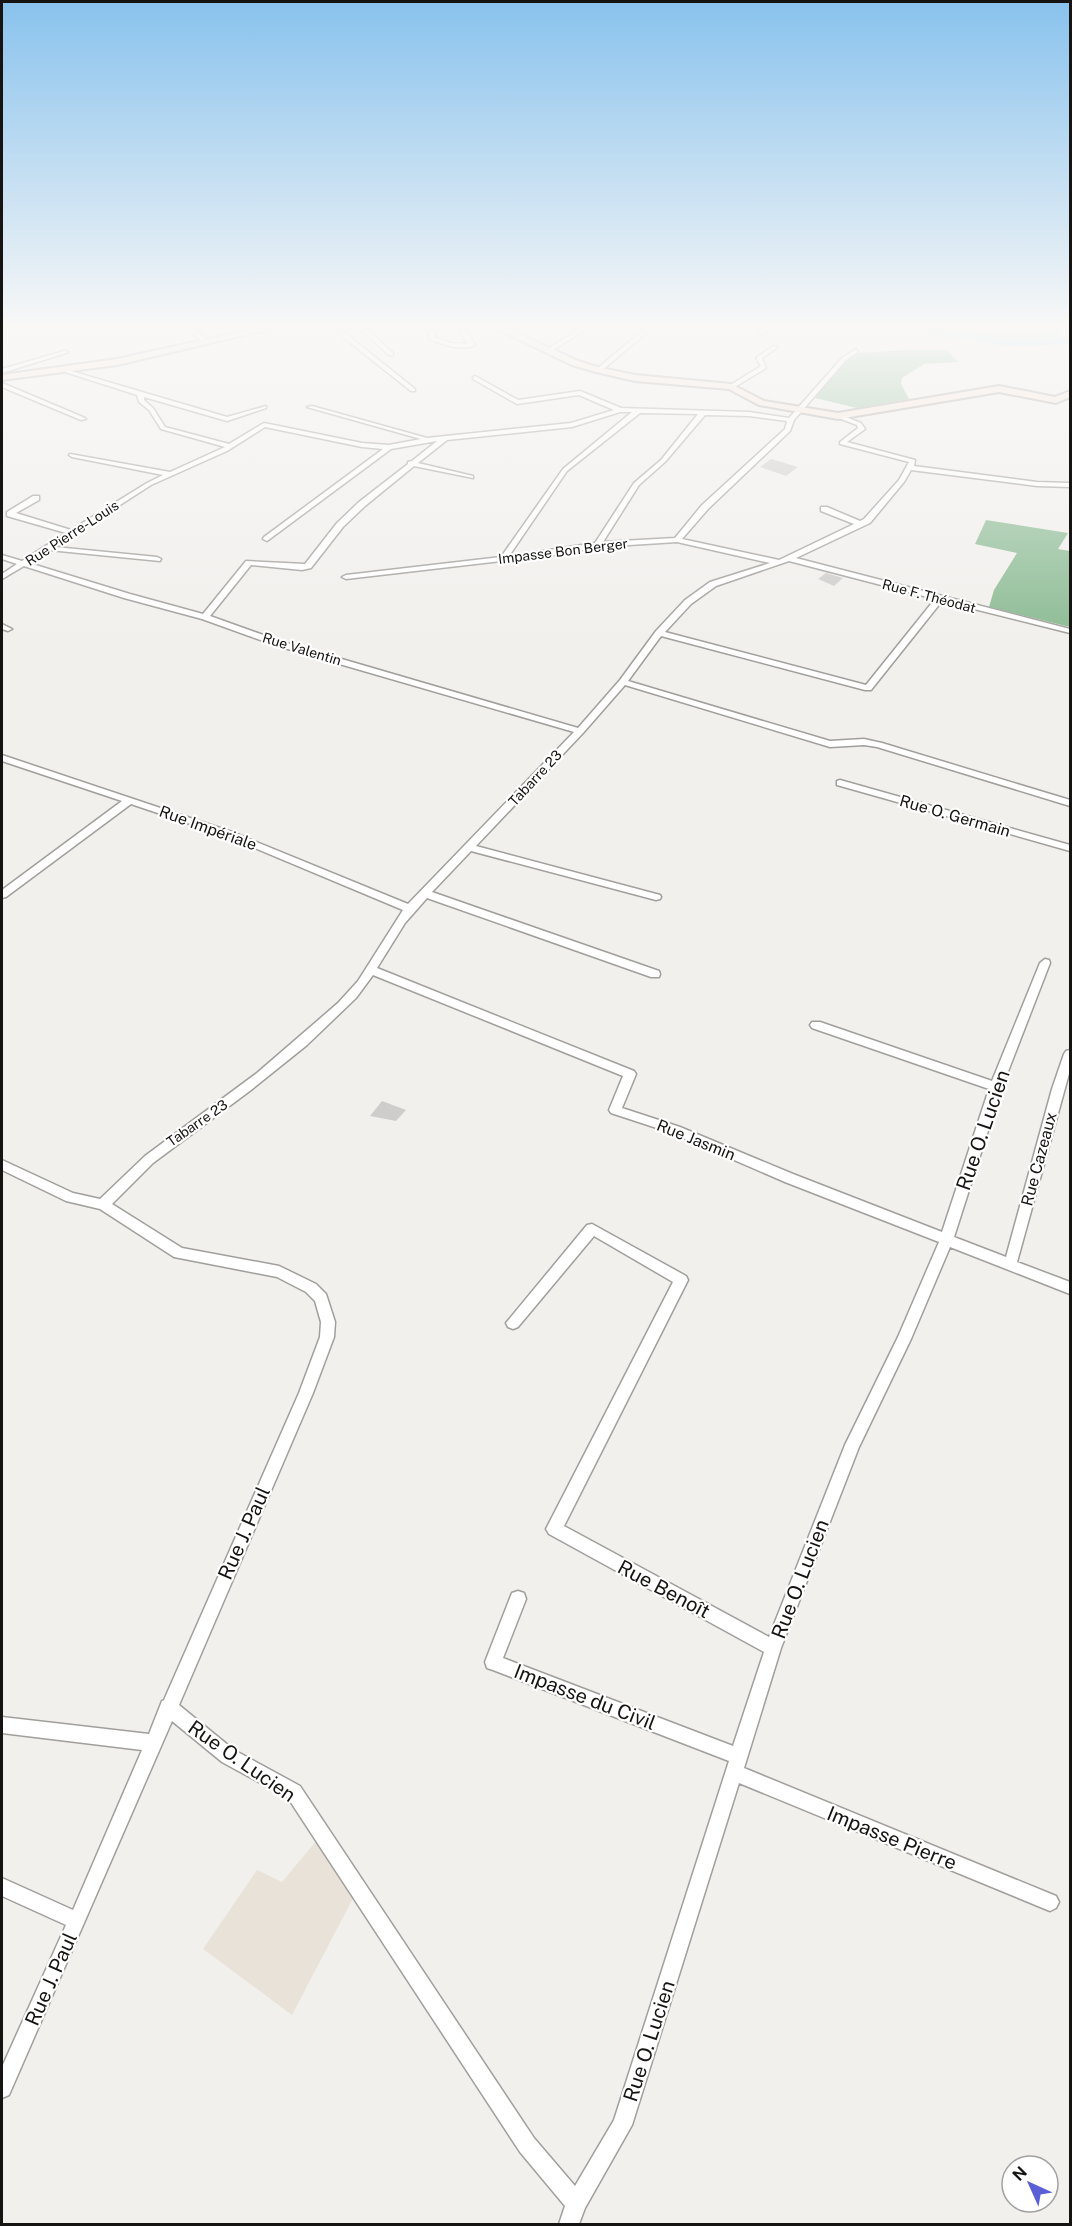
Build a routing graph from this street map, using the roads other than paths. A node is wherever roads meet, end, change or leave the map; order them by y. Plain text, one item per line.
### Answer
1 (181, 433) edge
2 (250, 433) edge
3 (303, 433) edge
4 (403, 433) edge
5 (504, 433) edge
6 (611, 433) edge
7 (686, 433) edge
8 (785, 433) edge
9 (857, 433) edge
10 (444, 439) junction
11 (429, 440) junction
12 (228, 446) junction
13 (388, 447) junction
14 (72, 455) dead end
15 (410, 464) junction
16 (910, 468) junction
17 (169, 474) junction
18 (471, 477) dead end
19 (1071, 485) edge
20 (36, 498) dead end
21 (824, 509) dead end
22 (860, 524) junction
23 (70, 532) junction
24 (267, 539) dead end
25 (677, 540) junction
26 (598, 544) junction
27 (47, 548) junction
28 (2, 557) edge
29 (504, 558) junction
30 (157, 559) dead end
31 (789, 559) junction
32 (778, 562) junction
33 (26, 564) junction
34 (2, 577) edge
35 (346, 577) dead end
36 (940, 598) junction
37 (205, 617) junction
38 (1071, 631) edge
39 (659, 633) junction
40 (622, 682) junction
41 (580, 730) junction
42 (2, 758) edge
43 (840, 783) dead end
44 (129, 801) junction
45 (1071, 803) edge
46 (470, 848) junction
47 (1071, 848) edge
48 (426, 894) junction
49 (2, 895) edge
50 (656, 897) dead end
51 (410, 909) junction
52 (1045, 963) dead end
53 (372, 970) junction
54 (655, 974) dead end
55 (816, 1025) dead end
56 (1071, 1054) edge
57 (996, 1087) junction
58 (2, 1165) edge
59 (103, 1205) junction
60 (946, 1238) junction
61 (1010, 1265) junction
62 (1071, 1288) edge
63 (513, 1323) dead end
64 (518, 1599) dead end
65 (773, 1648) junction
66 (168, 1707) junction
67 (2, 1725) edge
68 (152, 1743) junction
69 (737, 1765) junction
70 (2, 1887) edge
71 (1050, 1902) dead end
72 (77, 1921) junction
73 (2, 2088) edge
74 (576, 2203) junction
75 (568, 2224) edge

1 - 12 street
2 - 12 street, Rue Pierre-Louis
3 - 13 street, Rue Pierre-Louis
4 - 11 street
5 - 10 street, Rue Pierre-Louis
6 - 29 street
7 - 26 street
8 - 25 street
9 - 16 street
10 - 11 street, Rue Pierre-Louis
10 - 15 street
11 - 13 street, Rue Pierre-Louis
12 - 17 street, Rue Pierre-Louis
13 - 24 street
14 - 17 street
15 - 18 street
15 - 37 street
16 - 19 street
16 - 22 street, Tabarre 23
17 - 23 street, Rue Pierre-Louis
20 - 23 street
21 - 22 street
22 - 31 street, Tabarre 23
23 - 27 street, Rue Pierre-Louis
25 - 26 street, Impasse Bon Berger
25 - 32 street, Impasse Bon Berger
26 - 29 street, Impasse Bon Berger
27 - 30 street
27 - 33 street, Rue Pierre-Louis
28 - 33 street, Rue Valentin
29 - 35 street, Impasse Bon Berger
31 - 32 street, Tabarre 23
31 - 36 street, Rue F. Théodat
32 - 39 street, Tabarre 23
33 - 34 street, Rue Pierre-Louis
33 - 37 street, Rue Valentin
36 - 38 street, Rue F. Théodat
36 - 39 street
37 - 41 street, Rue Valentin
39 - 40 street, Tabarre 23
40 - 41 street, Tabarre 23
40 - 45 street
41 - 46 street, Tabarre 23
42 - 44 street, Rue Impériale
43 - 47 street, Rue O. Germain
44 - 49 street
44 - 51 street, Rue Impériale
46 - 48 street, Tabarre 23
46 - 50 street
48 - 51 street, Tabarre 23
48 - 54 street
51 - 53 street, Tabarre 23
52 - 57 street, Rue O. Lucien
53 - 59 street, Tabarre 23
53 - 60 street, Rue Jasmin
55 - 57 street
56 - 61 street, Rue Cazeaux
57 - 60 street, Rue O. Lucien
58 - 59 street, Rue J. Paul
59 - 66 street, Rue J. Paul
60 - 61 street, Rue Jasmin
60 - 65 street, Rue O. Lucien
61 - 62 street, Rue Jasmin
63 - 65 street, Rue Benoît
64 - 69 street, Impasse du Civil
65 - 69 street, Rue O. Lucien
66 - 68 street, Rue J. Paul
66 - 74 street, Rue O. Lucien
67 - 68 street
68 - 72 street, Rue J. Paul
69 - 71 street, Impasse Pierre
69 - 74 street, Rue O. Lucien
70 - 72 street
72 - 73 street, Rue J. Paul
74 - 75 street, Rue O. Lucien

